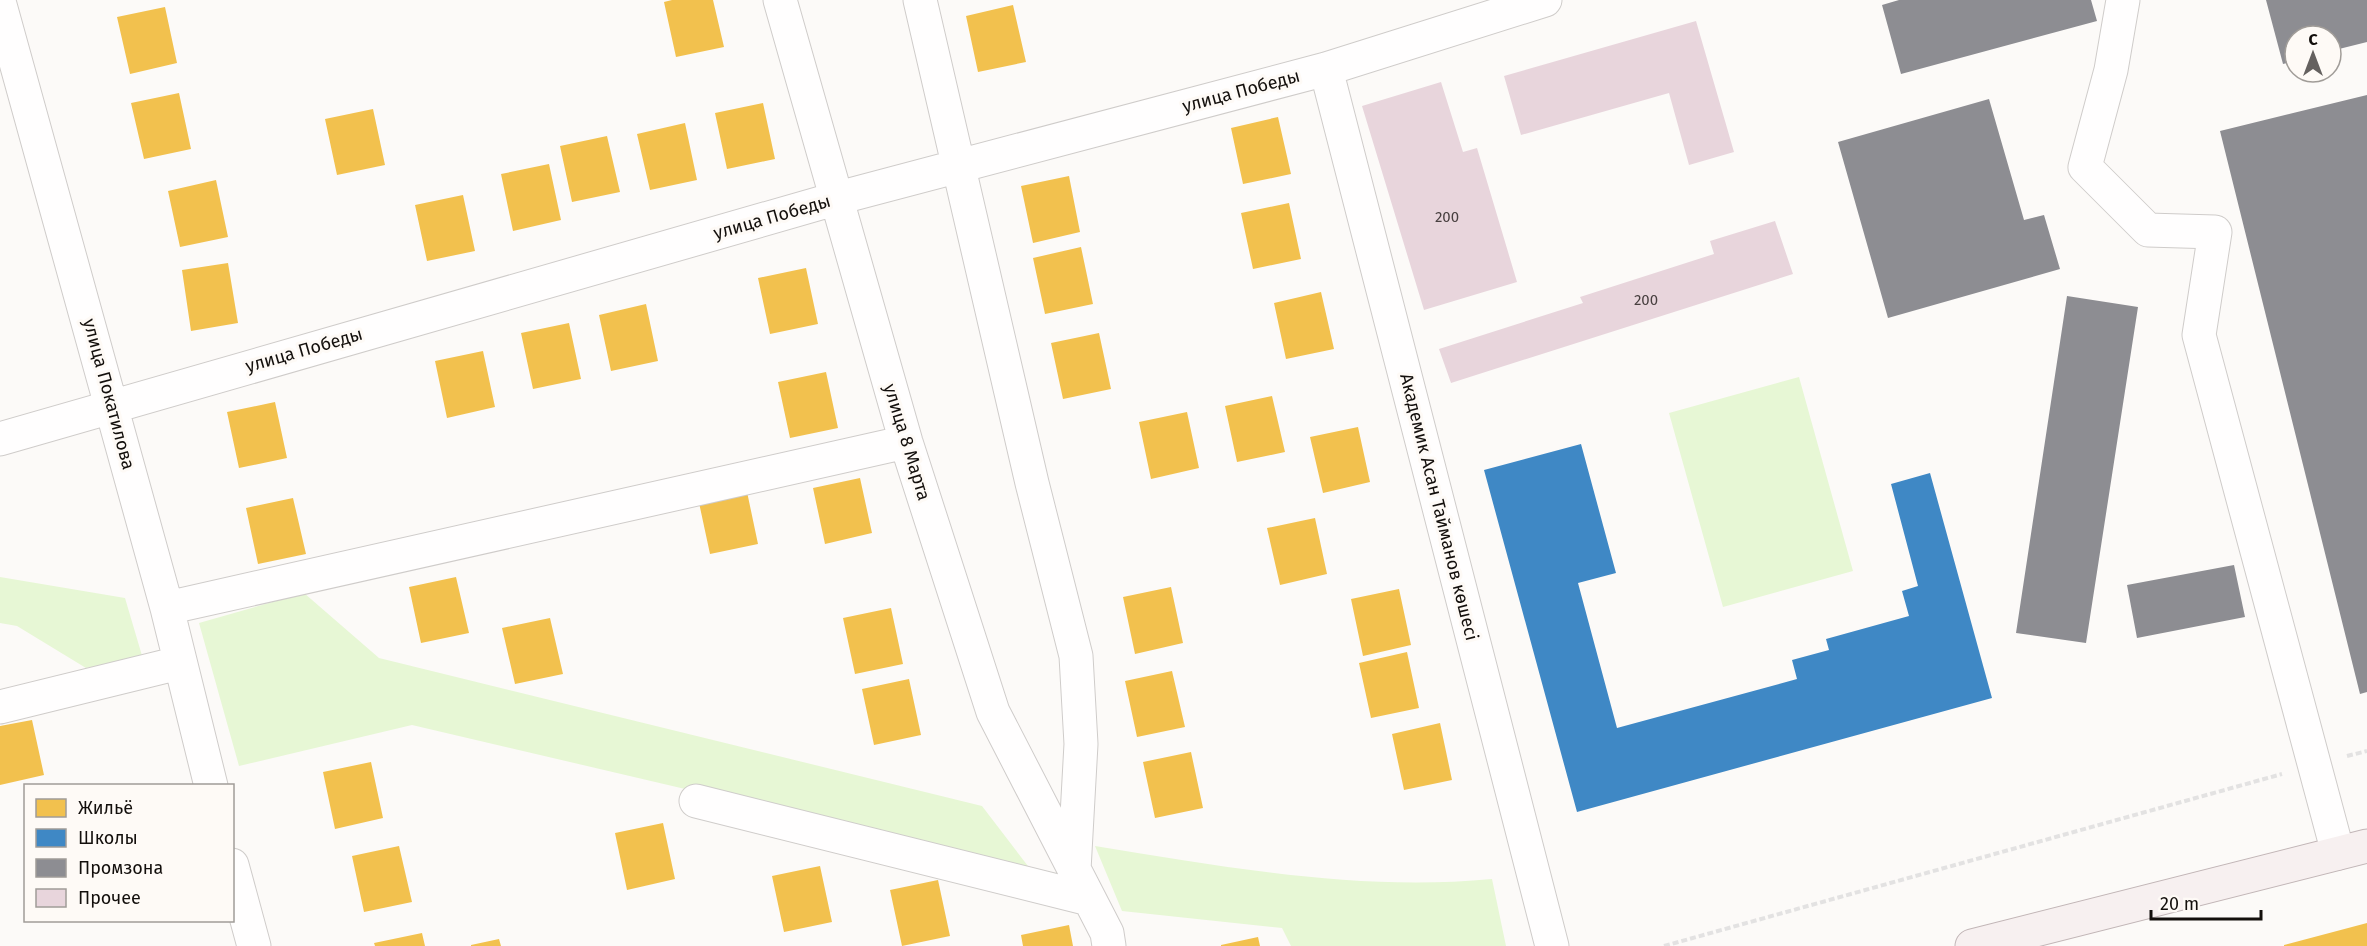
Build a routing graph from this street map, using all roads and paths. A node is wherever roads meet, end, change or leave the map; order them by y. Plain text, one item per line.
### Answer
1 (780, 0) edge
2 (920, 0) edge
3 (1545, 0) edge
4 (2123, 0) edge
5 (0, 5) edge
6 (1326, 69) junction
7 (960, 165) junction
8 (838, 198) junction
9 (112, 405) junction
10 (0, 439) edge
11 (906, 442) junction
12 (167, 608) junction
13 (179, 663) junction
14 (0, 707) edge
15 (2367, 751) edge
16 (2313, 765) junction
17 (210, 784) edge
18 (696, 801) dead end
19 (2352, 850) edge
20 (1074, 870) junction
21 (234, 872) edge
22 (1089, 899) junction
23 (254, 946) edge
24 (1109, 946) edge
25 (1552, 946) edge
26 (1664, 946) edge
27 (1972, 946) edge

1 - 8 street, улица 8 Марта
2 - 7 street
3 - 6 street, улица Победы
4 - 16 street
5 - 9 street, улица Покатилова
6 - 7 street, улица Победы
6 - 25 street, Академик Асан Тайманов көшесі
7 - 8 street, улица Победы
7 - 20 street
8 - 9 street, улица Победы
8 - 11 street, улица 8 Марта
9 - 10 street, улица Победы
9 - 12 street, улица Покатилова
11 - 12 street
11 - 20 street, улица 8 Марта
12 - 13 street, улица Покатилова
13 - 14 street
13 - 17 street, улица Покатилова
15 - 16 path
16 - 19 street
16 - 26 path
18 - 22 street
19 - 27 main road
20 - 22 street, улица 8 Марта
21 - 23 street
22 - 24 street, улица 8 Марта

